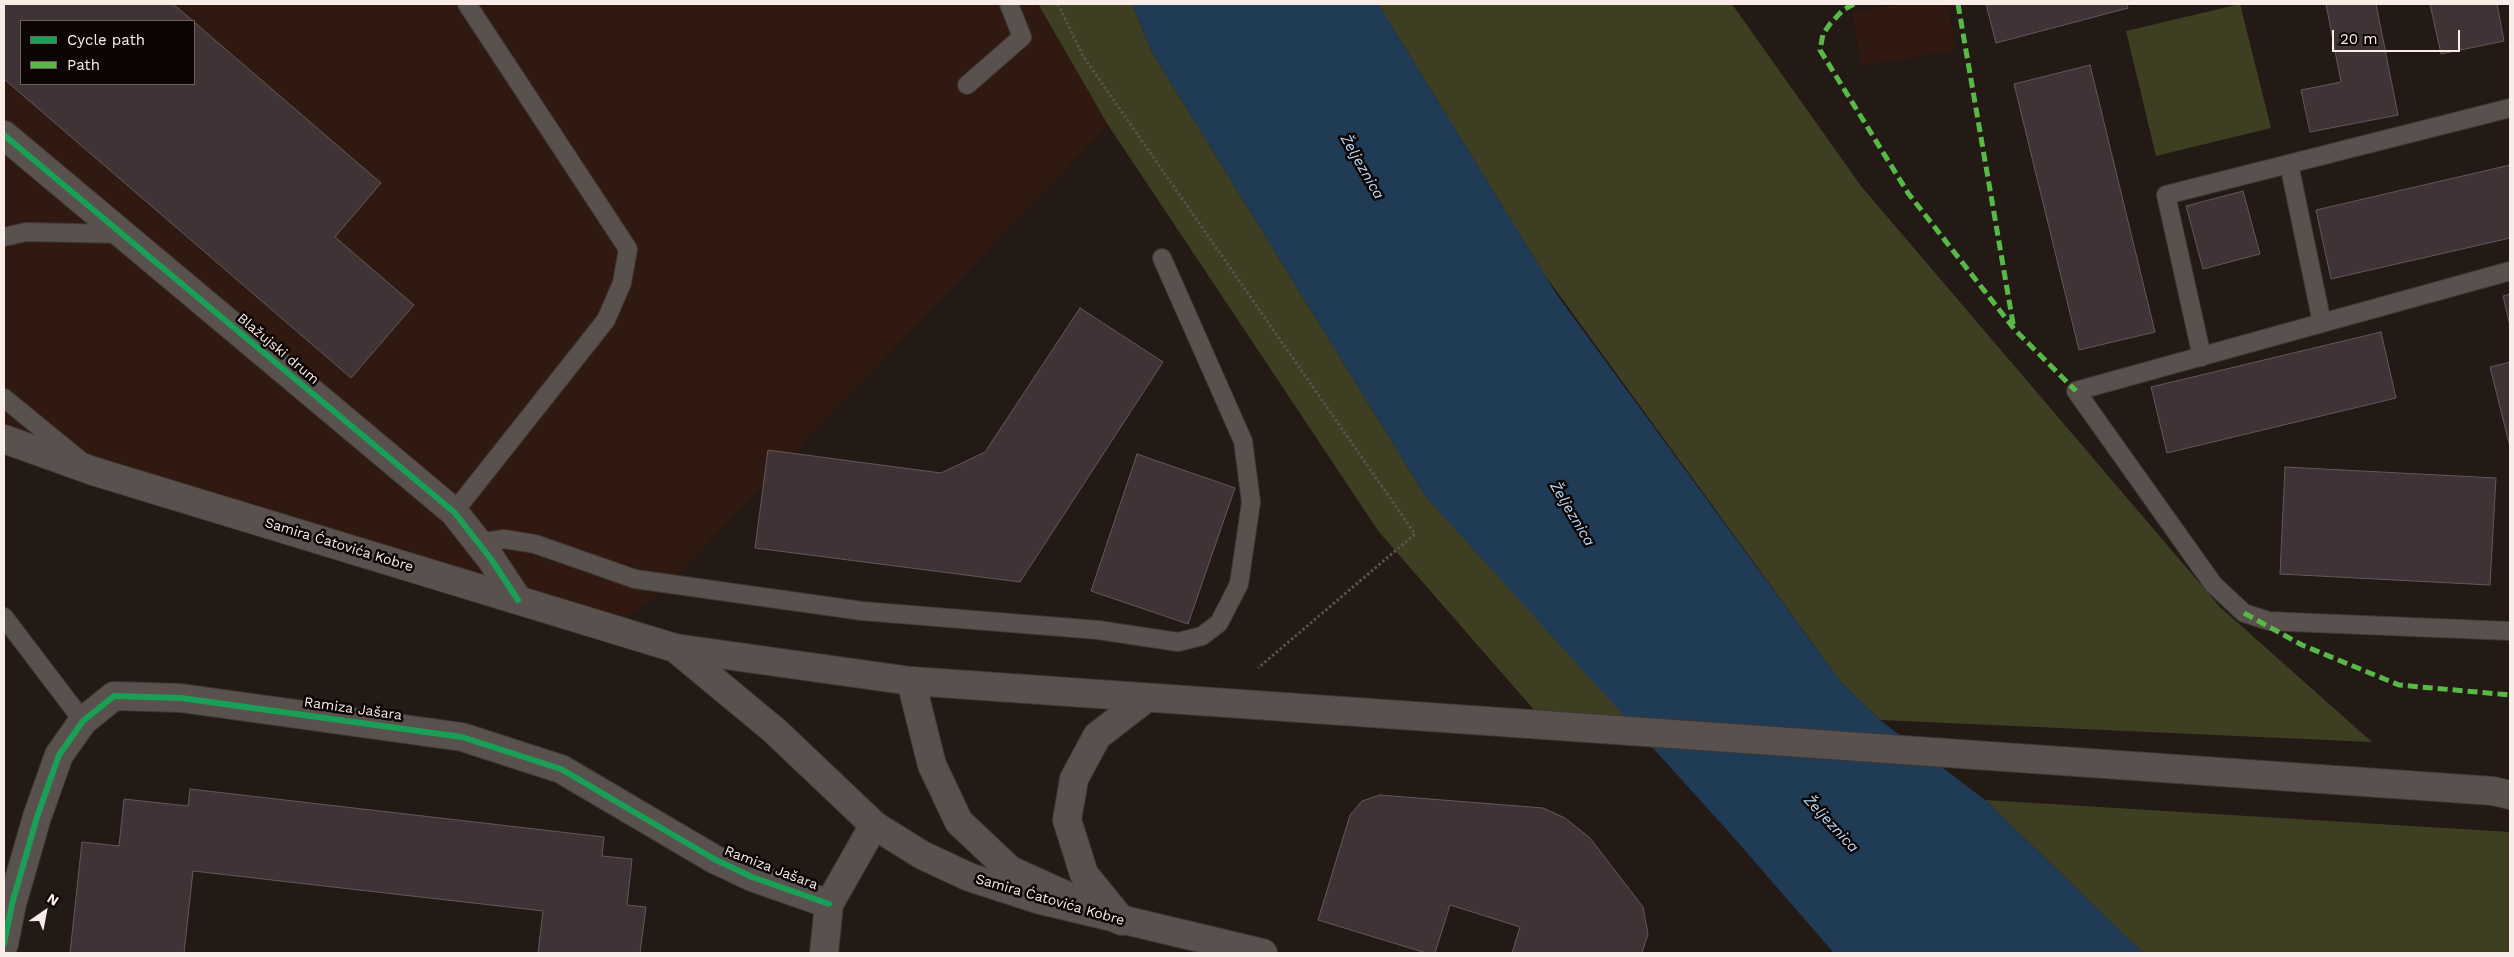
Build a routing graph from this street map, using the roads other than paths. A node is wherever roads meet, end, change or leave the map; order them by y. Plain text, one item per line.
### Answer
1 (467, 4) edge
2 (1008, 4) edge
3 (967, 86) dead end
4 (2510, 108) edge
5 (4, 135) edge
6 (2289, 164) junction
7 (122, 234) junction
8 (4, 237) edge
9 (1162, 258) dead end
10 (2510, 271) edge
11 (2322, 323) junction
12 (2202, 357) junction
13 (4, 398) edge
14 (4, 439) edge
15 (94, 471) junction
16 (454, 512) junction
17 (478, 543) junction
18 (518, 600) junction
19 (4, 616) edge
20 (2510, 630) edge
21 (675, 648) junction
22 (911, 681) junction
23 (1145, 698) junction
24 (82, 721) junction
25 (2498, 789) edge
26 (874, 825) junction
27 (829, 904) junction
28 (1122, 921) junction
29 (4, 944) edge
30 (824, 953) edge
31 (1263, 953) edge

1 - 16 lane
2 - 3 lane
4 - 6 lane
5 - 7 main road, Blažujski drum
6 - 11 lane
6 - 12 lane
7 - 8 lane
7 - 16 main road, Blažujski drum
9 - 17 lane
10 - 11 lane
11 - 12 lane
12 - 20 lane
13 - 15 lane
14 - 15 main road, Samira Ćatovića Kobre
15 - 18 main road, Samira Ćatovića Kobre
16 - 17 main road, Blažujski drum
17 - 18 main road, Blažujski drum
18 - 21 main road, Samira Ćatovića Kobre
19 - 24 lane
21 - 22 main road, Samira Ćatovića Kobre
21 - 26 main road, Samira Ćatovića Kobre
22 - 23 main road, Samira Ćatovića Kobre
22 - 28 main road
23 - 25 main road, Samira Ćatovića Kobre
23 - 28 main road
24 - 27 main road, Ramiza Jašara
24 - 29 main road, Ramiza Jašara
26 - 27 main road
26 - 28 main road, Samira Ćatovića Kobre
27 - 30 main road
28 - 31 main road, Samira Ćatovića Kobre

